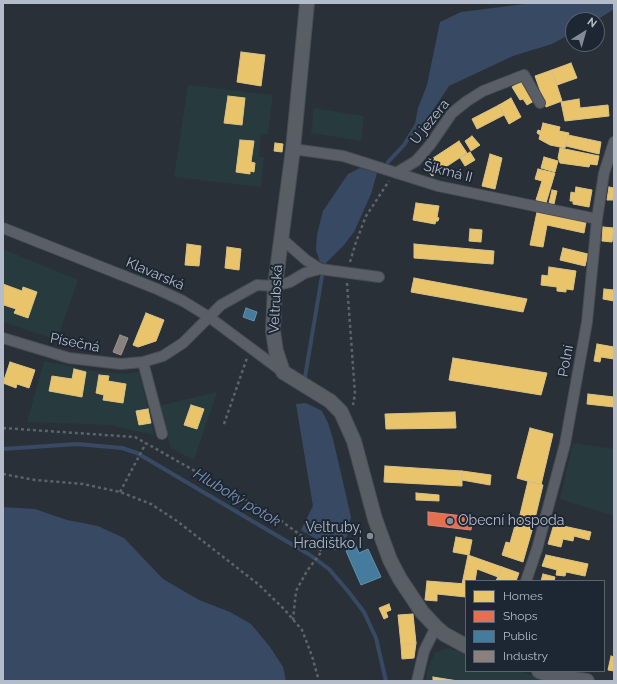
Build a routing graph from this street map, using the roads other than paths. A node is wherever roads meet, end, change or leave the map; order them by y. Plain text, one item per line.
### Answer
1 (307, 3) edge
2 (540, 103) dead end
3 (614, 142) edge
4 (293, 149) junction
5 (396, 173) junction
6 (597, 219) junction
7 (3, 228) edge
8 (281, 238) junction
9 (320, 269) junction
10 (379, 277) dead end
11 (275, 286) junction
12 (210, 317) junction
13 (3, 338) edge
14 (143, 362) junction
15 (283, 372) junction
16 (162, 434) dead end
17 (526, 580) edge
18 (436, 627) junction
19 (465, 645) edge
20 (542, 672) edge
21 (417, 681) edge
22 (587, 681) edge

1 - 4 street, Veltrubská
2 - 5 street, U jezera
3 - 6 street, Polní
4 - 5 street, Šikmá II
4 - 8 street, Veltrubská
5 - 6 street, Šikmá II
6 - 17 street, Polní
7 - 12 street, Klavarská
8 - 9 street
8 - 11 street, Veltrubská
9 - 10 street
9 - 11 street
11 - 12 street, Písečná
11 - 15 street, Veltrubská
12 - 14 street, Písečná
12 - 15 street, Klavarská
13 - 14 street, Písečná
14 - 16 street
15 - 18 street
18 - 19 street
18 - 21 street
20 - 22 street

